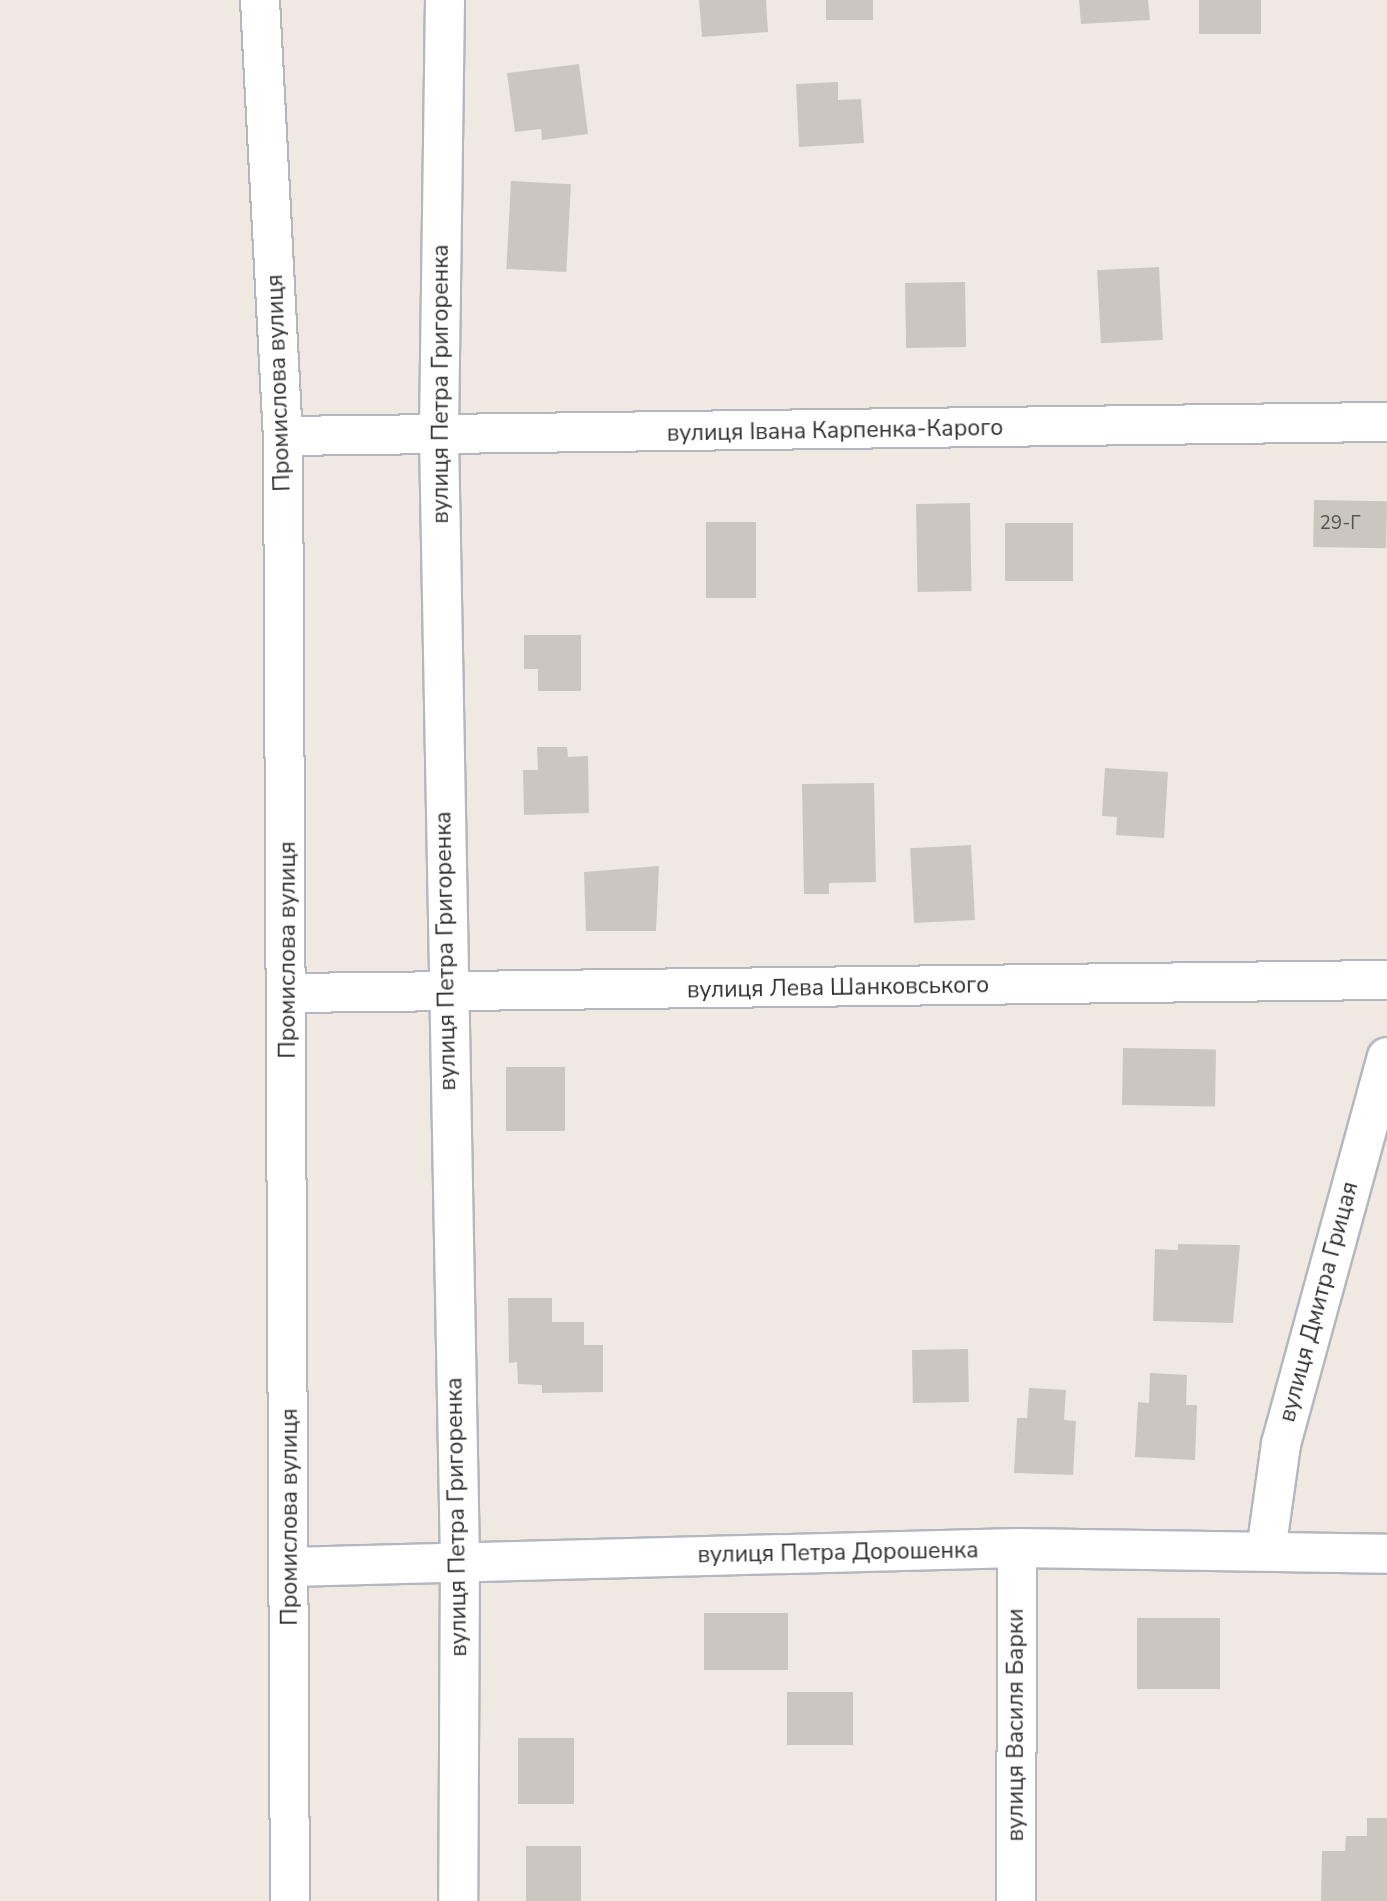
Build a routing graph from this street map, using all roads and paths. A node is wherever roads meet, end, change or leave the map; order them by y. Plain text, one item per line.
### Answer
1 (260, 0) edge
2 (445, 0) edge
3 (1387, 422) edge
4 (283, 436) junction
5 (439, 437) junction
6 (1387, 980) edge
7 (289, 993) junction
8 (446, 994) junction
9 (1387, 1057) edge
10 (1372, 1158) edge
11 (1017, 1548) junction
12 (1266, 1551) junction
13 (1387, 1554) edge
14 (460, 1562) junction
15 (290, 1567) junction
16 (290, 1901) edge
17 (458, 1901) edge
18 (1016, 1901) edge

1 - 4 street, Промислова вулиця
2 - 5 street, вулиця Петра Григоренка
3 - 5 street, вулиця Івана Карпенка-Карого
4 - 5 street, вулиця Івана Карпенка-Карого
4 - 7 street, Промислова вулиця
5 - 8 street, вулиця Петра Григоренка
6 - 8 street, вулиця Лева Шанковського
7 - 8 street, вулиця Лева Шанковського
7 - 15 street, Промислова вулиця
8 - 14 street, вулиця Петра Григоренка
9 - 10 street, вулиця Дмитра Грицая
10 - 12 street, вулиця Дмитра Грицая
11 - 12 street, вулиця Петра Дорошенка
11 - 14 street, вулиця Петра Дорошенка
11 - 18 street, вулиця Василя Барки
12 - 13 street, вулиця Петра Дорошенка
14 - 15 street, вулиця Петра Дорошенка
14 - 17 street, вулиця Петра Григоренка
15 - 16 street, Промислова вулиця

